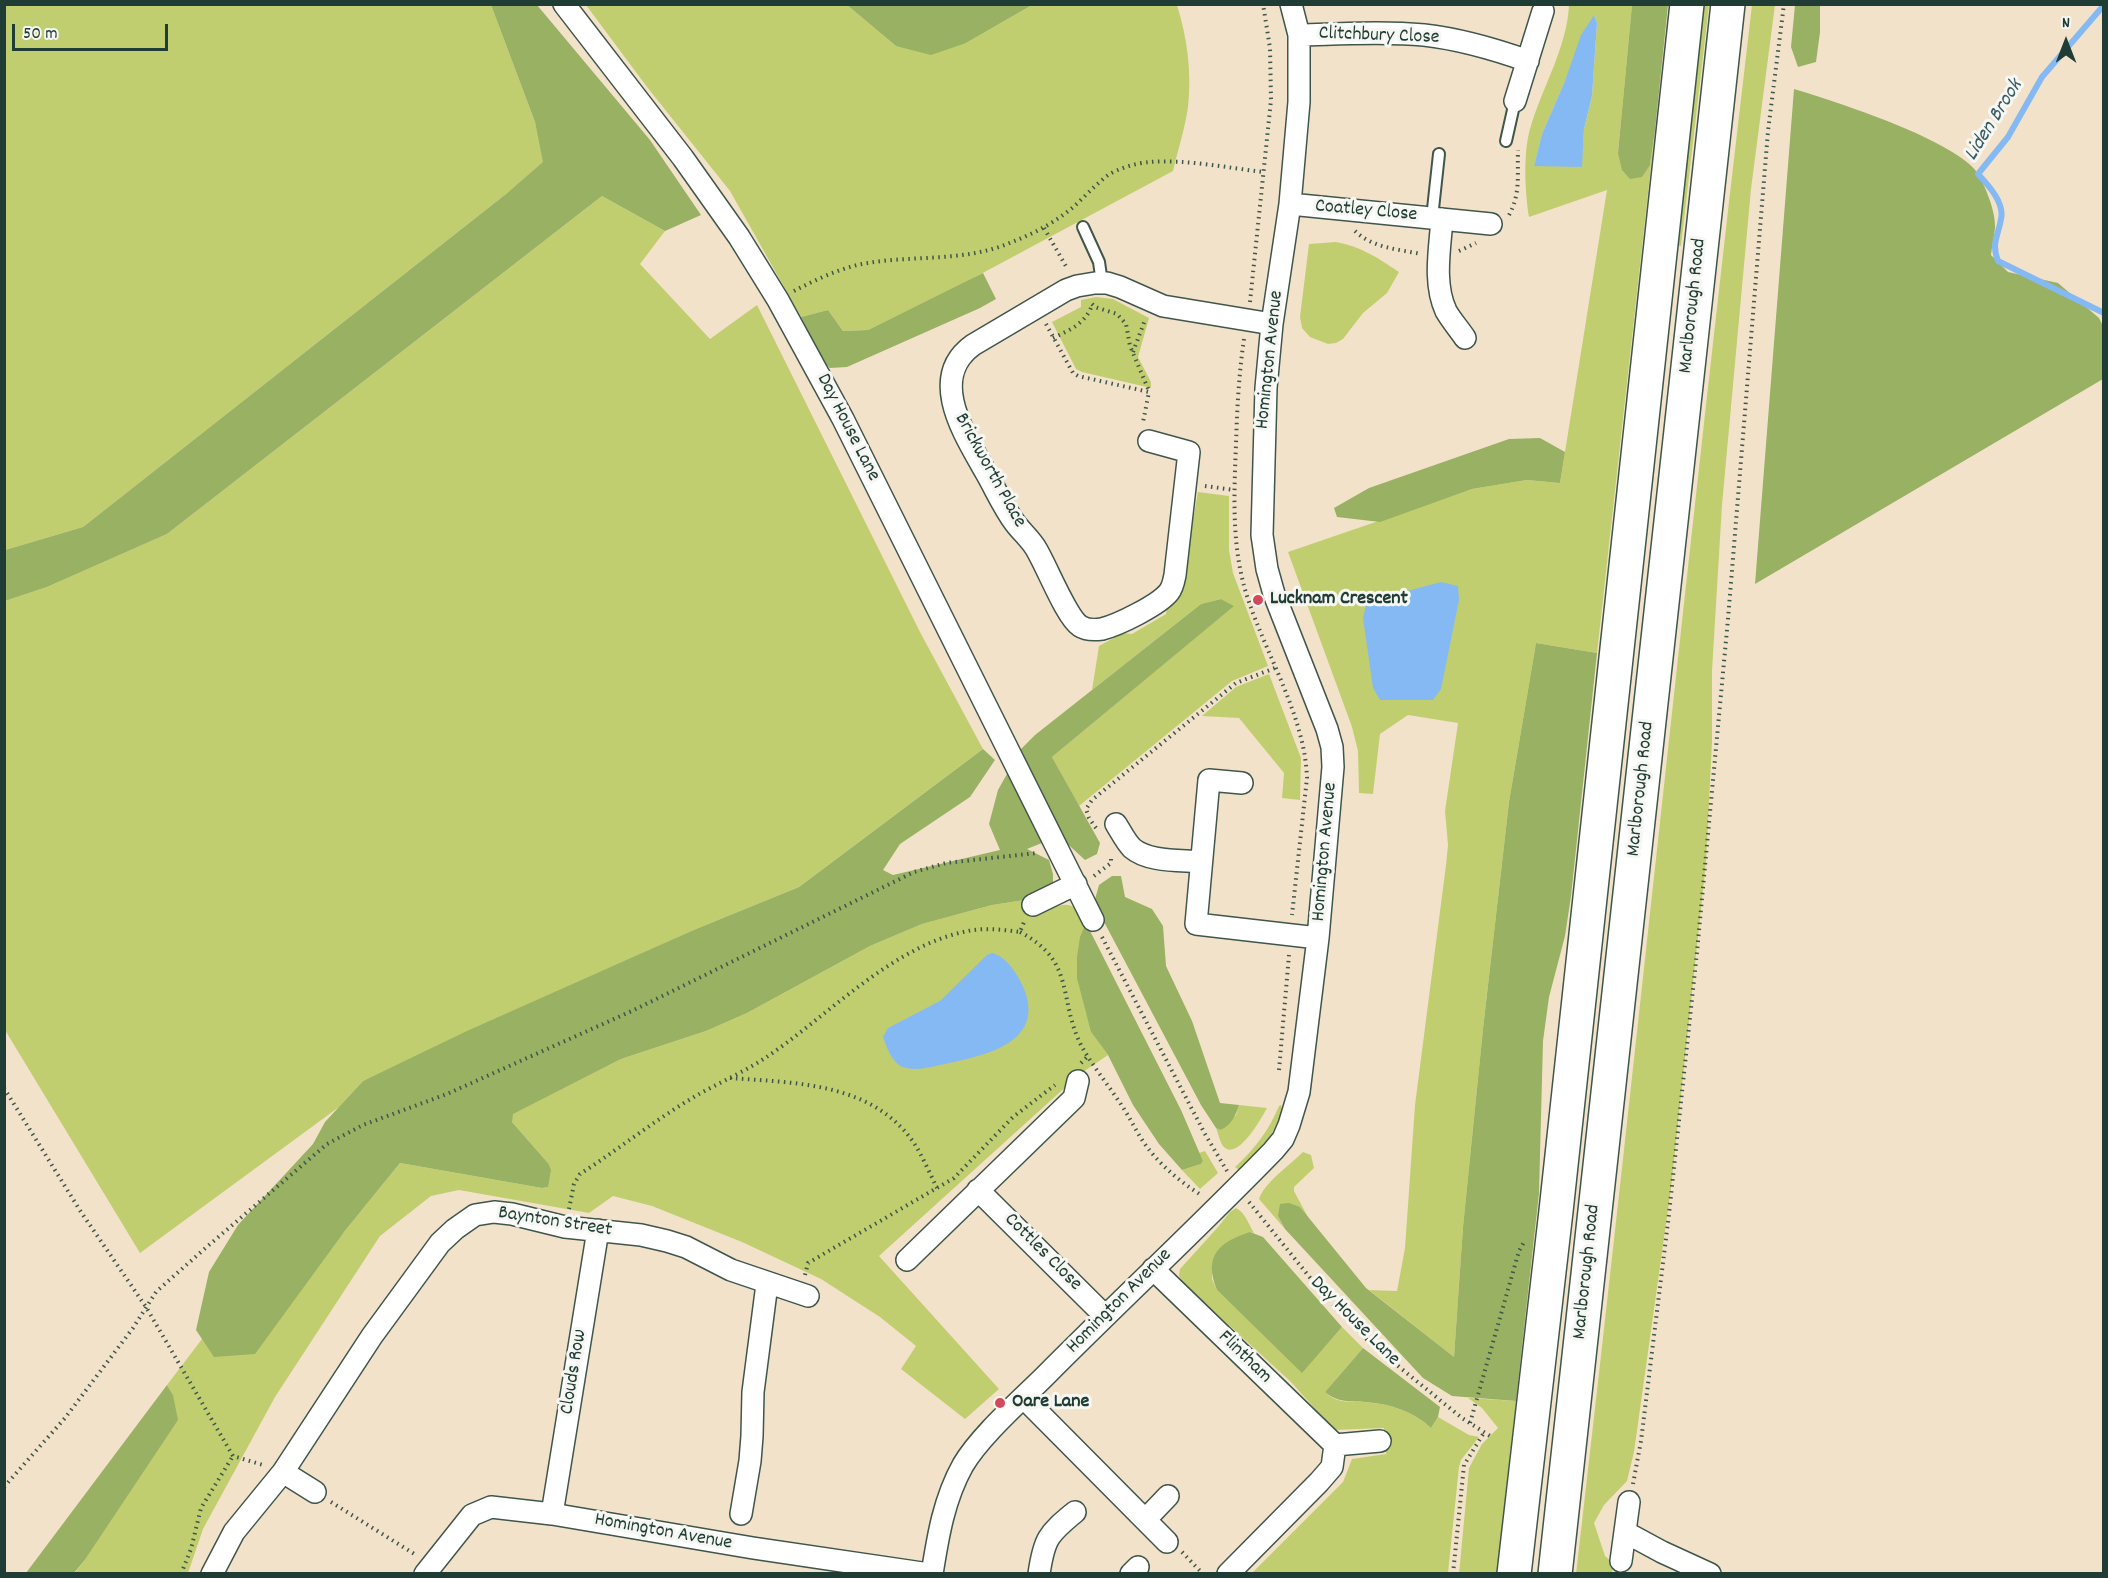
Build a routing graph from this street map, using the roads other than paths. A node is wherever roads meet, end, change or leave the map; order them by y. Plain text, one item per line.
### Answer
1 (564, 4) edge
2 (1291, 4) edge
3 (1687, 4) edge
4 (1728, 4) edge
5 (1543, 8) edge
6 (1299, 35) junction
7 (1528, 61) junction
8 (1515, 101) joint
9 (1512, 141) road end
10 (1439, 154) dead end
11 (1290, 204) junction
12 (1437, 218) junction
13 (1498, 222) road end
14 (1083, 227) dead end
15 (1102, 283) junction
16 (1272, 324) junction
17 (1465, 338) dead end
18 (1149, 441) road end
19 (1242, 783) dead end
20 (1108, 829) road end
21 (1201, 862) junction
22 (1077, 886) junction
23 (1033, 905) road end
24 (1093, 920) road end
25 (1318, 938) junction
26 (1071, 1078) road end
27 (978, 1190) junction
28 (597, 1230) junction
29 (908, 1260) dead end
30 (1153, 1269) junction
31 (767, 1284) junction
32 (808, 1296) road end
33 (1105, 1316) junction
34 (1023, 1398) junction
35 (1380, 1441) dead end
36 (1335, 1445) junction
37 (283, 1472) junction
38 (315, 1492) road end
39 (1168, 1496) dead end
40 (1629, 1502) road end
41 (1075, 1512) dead end
42 (552, 1514) junction
43 (741, 1514) dead end
44 (1146, 1519) junction
45 (1625, 1532) junction
46 (1167, 1542) road end
47 (1621, 1568) edge
48 (428, 1569) edge
49 (1044, 1572) edge
50 (212, 1574) edge
51 (931, 1574) edge
52 (1228, 1574) edge
53 (1514, 1574) edge
54 (1555, 1574) edge
55 (1710, 1574) edge

1 - 22 street, Day House Lane
2 - 6 street, Homington Avenue
3 - 53 highway, Marlborough Road
4 - 54 highway, Marlborough Road
5 - 7 street
6 - 7 street, Clitchbury Close
6 - 11 street, Homington Avenue
7 - 8 street
8 - 9 lane
10 - 12 lane
11 - 12 street, Coatley Close
11 - 16 street, Homington Avenue
12 - 13 street, Coatley Close
12 - 17 street, Coatley Close
14 - 15 lane
15 - 16 street, Brickworth Place
15 - 18 street, Brickworth Place
16 - 25 street, Homington Avenue
19 - 21 street
20 - 21 street
21 - 25 street
22 - 23 street
22 - 24 street, Day House Lane
25 - 30 street, Homington Avenue
26 - 27 street
27 - 29 street
27 - 33 street, Cottles Close
28 - 31 street, Baynton Street
28 - 37 street, Baynton Street
28 - 42 street, Clouds Row
30 - 33 street, Homington Avenue
30 - 36 street, Flintham
31 - 32 street, Baynton Street
31 - 43 street
33 - 34 street, Homington Avenue
34 - 44 street
34 - 51 street, Homington Avenue
35 - 36 street
36 - 52 street
37 - 38 street
37 - 50 street, Baynton Street
39 - 44 street
40 - 45 street
41 - 49 street
42 - 48 street, Homington Avenue
42 - 51 street, Homington Avenue
44 - 46 street
45 - 47 street
45 - 55 street

